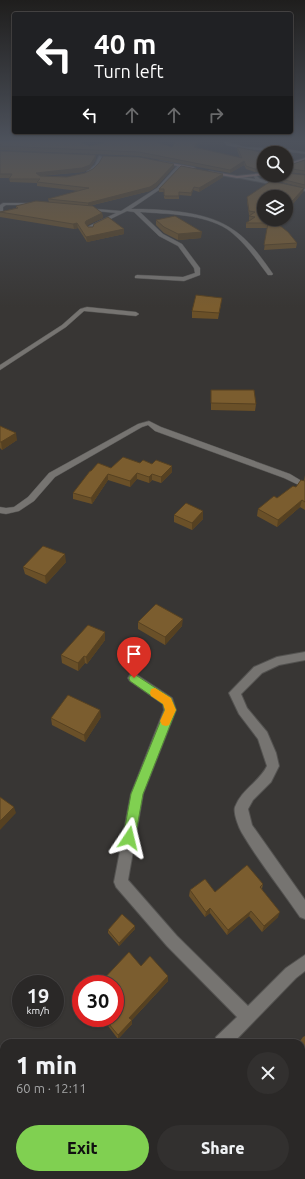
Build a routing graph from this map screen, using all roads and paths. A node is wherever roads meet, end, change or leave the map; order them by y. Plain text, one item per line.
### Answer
1 (147, 196) edge
2 (41, 205) edge
3 (78, 208) edge
4 (126, 210) junction
5 (134, 210) junction
6 (121, 212) junction
7 (1, 213) edge
8 (90, 231) edge
9 (270, 274) dead end
10 (137, 277) dead end
11 (136, 314) dead end
12 (0, 368) edge
13 (305, 486) edge
14 (0, 510) edge
15 (305, 656) edge
16 (134, 678) dead end
17 (305, 912) edge
18 (305, 962) edge
19 (247, 1016) junction
20 (226, 1039) edge

1 - 4 lane
2 - 7 lane
3 - 6 lane
4 - 5 lane
4 - 6 lane
5 - 9 lane
5 - 10 lane
6 - 8 lane
11 - 12 lane
13 - 14 lane
15 - 17 street
16 - 19 street
18 - 19 street
19 - 20 street

